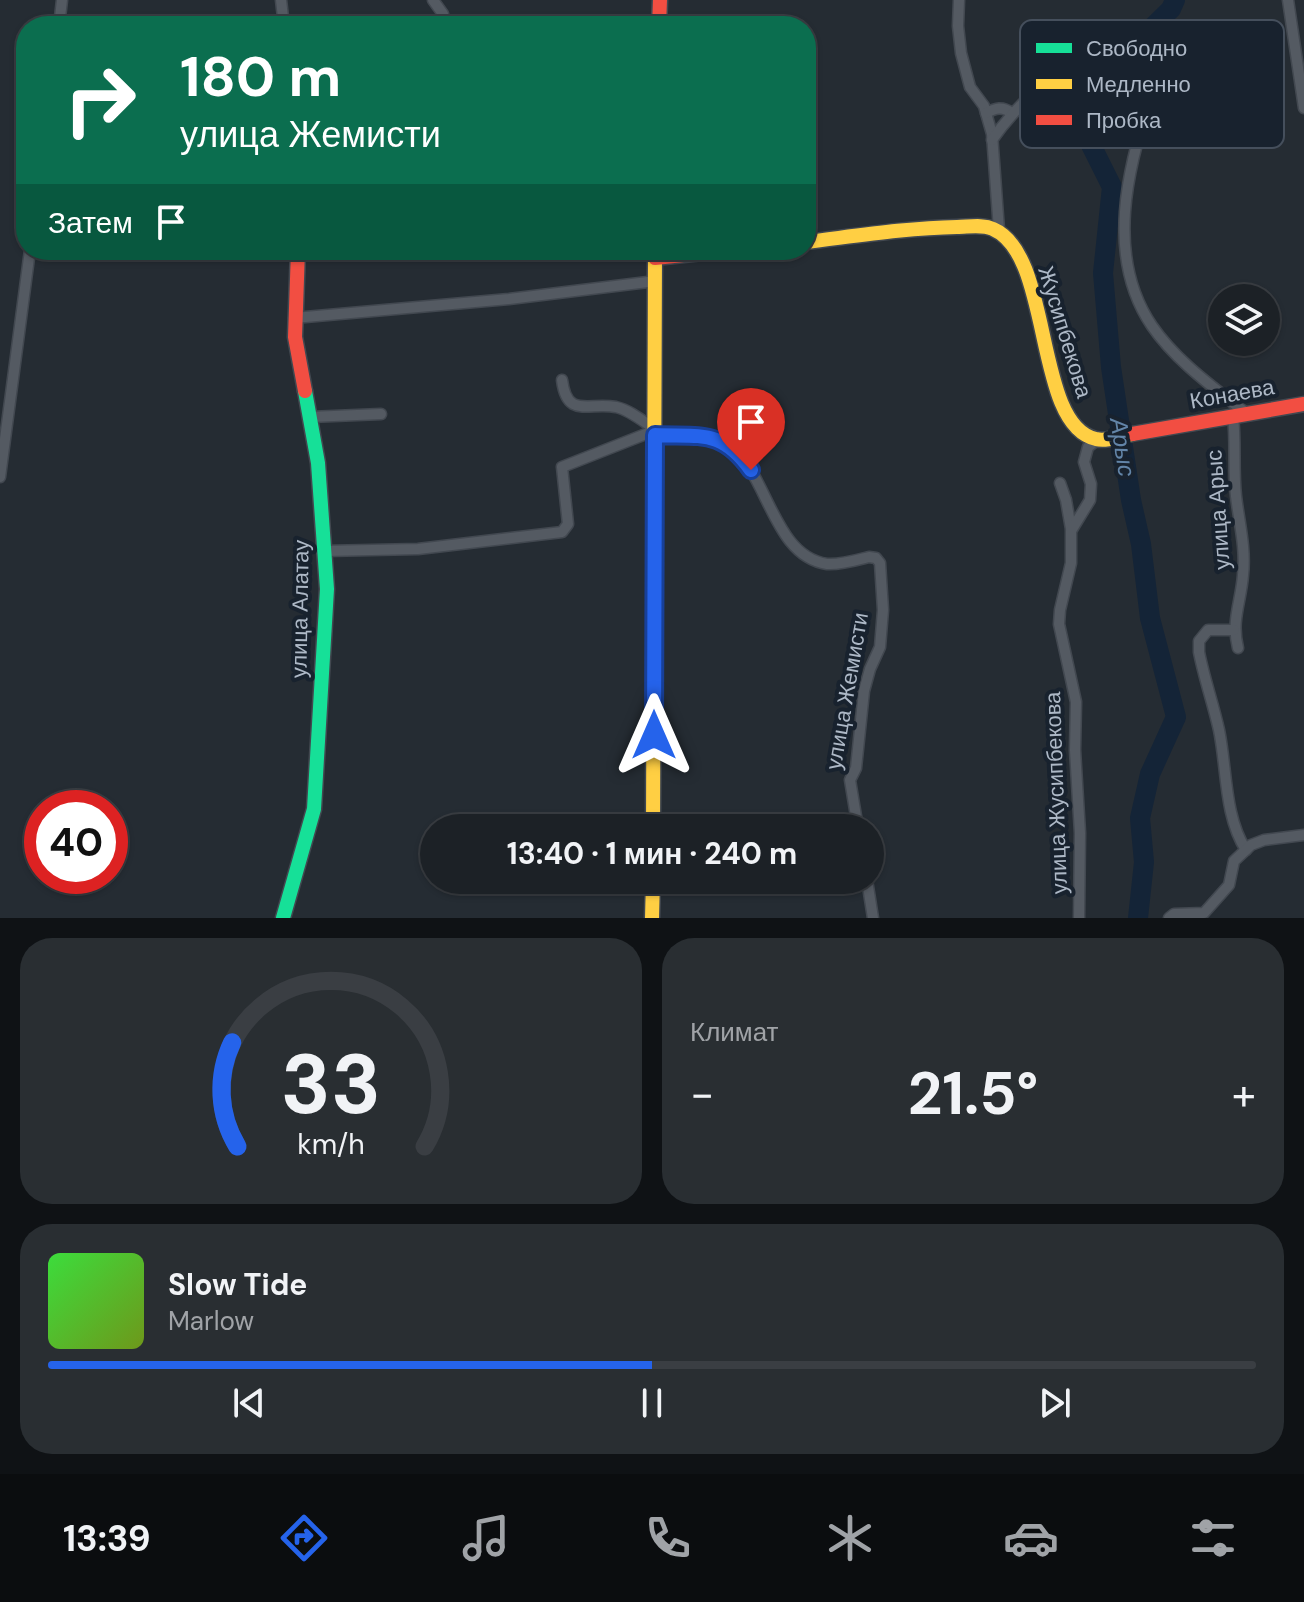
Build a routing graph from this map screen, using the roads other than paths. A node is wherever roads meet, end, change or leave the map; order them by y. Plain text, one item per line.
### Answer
1 (959, 0) edge
2 (1288, 0) edge
3 (1020, 105) edge
4 (1304, 108) edge
5 (986, 113) junction
6 (1012, 113) junction
7 (992, 140) junction
8 (1136, 148) edge
9 (999, 230) junction
10 (816, 241) edge
11 (29, 260) edge
12 (297, 260) edge
13 (655, 260) edge
14 (656, 281) junction
15 (294, 318) junction
16 (562, 380) dead end
17 (1304, 404) edge
18 (381, 414) dead end
19 (1239, 414) junction
20 (310, 417) junction
21 (656, 433) junction
22 (1097, 440) junction
23 (0, 477) edge
24 (1060, 483) dead end
25 (1071, 531) junction
26 (324, 551) junction
27 (1234, 630) junction
28 (1238, 648) dead end
29 (653, 814) edge
30 (856, 814) edge
31 (1304, 835) edge
32 (1246, 850) junction
33 (653, 894) edge
34 (869, 894) edge
35 (283, 918) edge
36 (652, 918) edge
37 (873, 918) edge
38 (1079, 918) edge
39 (1169, 918) edge

1 - 5 street
2 - 4 street
3 - 6 street
5 - 6 street
5 - 7 street
6 - 7 street
7 - 9 street
8 - 19 street
9 - 10 street
9 - 22 street, Жусипбекова
11 - 23 street
12 - 15 street, улица Алатау
13 - 14 street
14 - 15 street
14 - 21 street
15 - 20 street, улица Алатау
16 - 21 street
17 - 19 street, Конаева
18 - 20 street
19 - 22 street, Конаева
19 - 27 street, улица Арыс
20 - 26 street, улица Алатау
21 - 26 street
21 - 29 street
21 - 30 street, улица Жемисти
22 - 25 street, улица Жусипбекова
24 - 25 street
25 - 38 street, улица Жусипбекова
26 - 35 street, улица Алатау
27 - 28 street, улица Арыс
27 - 32 street
31 - 32 street
32 - 39 street
33 - 36 street
34 - 37 street

